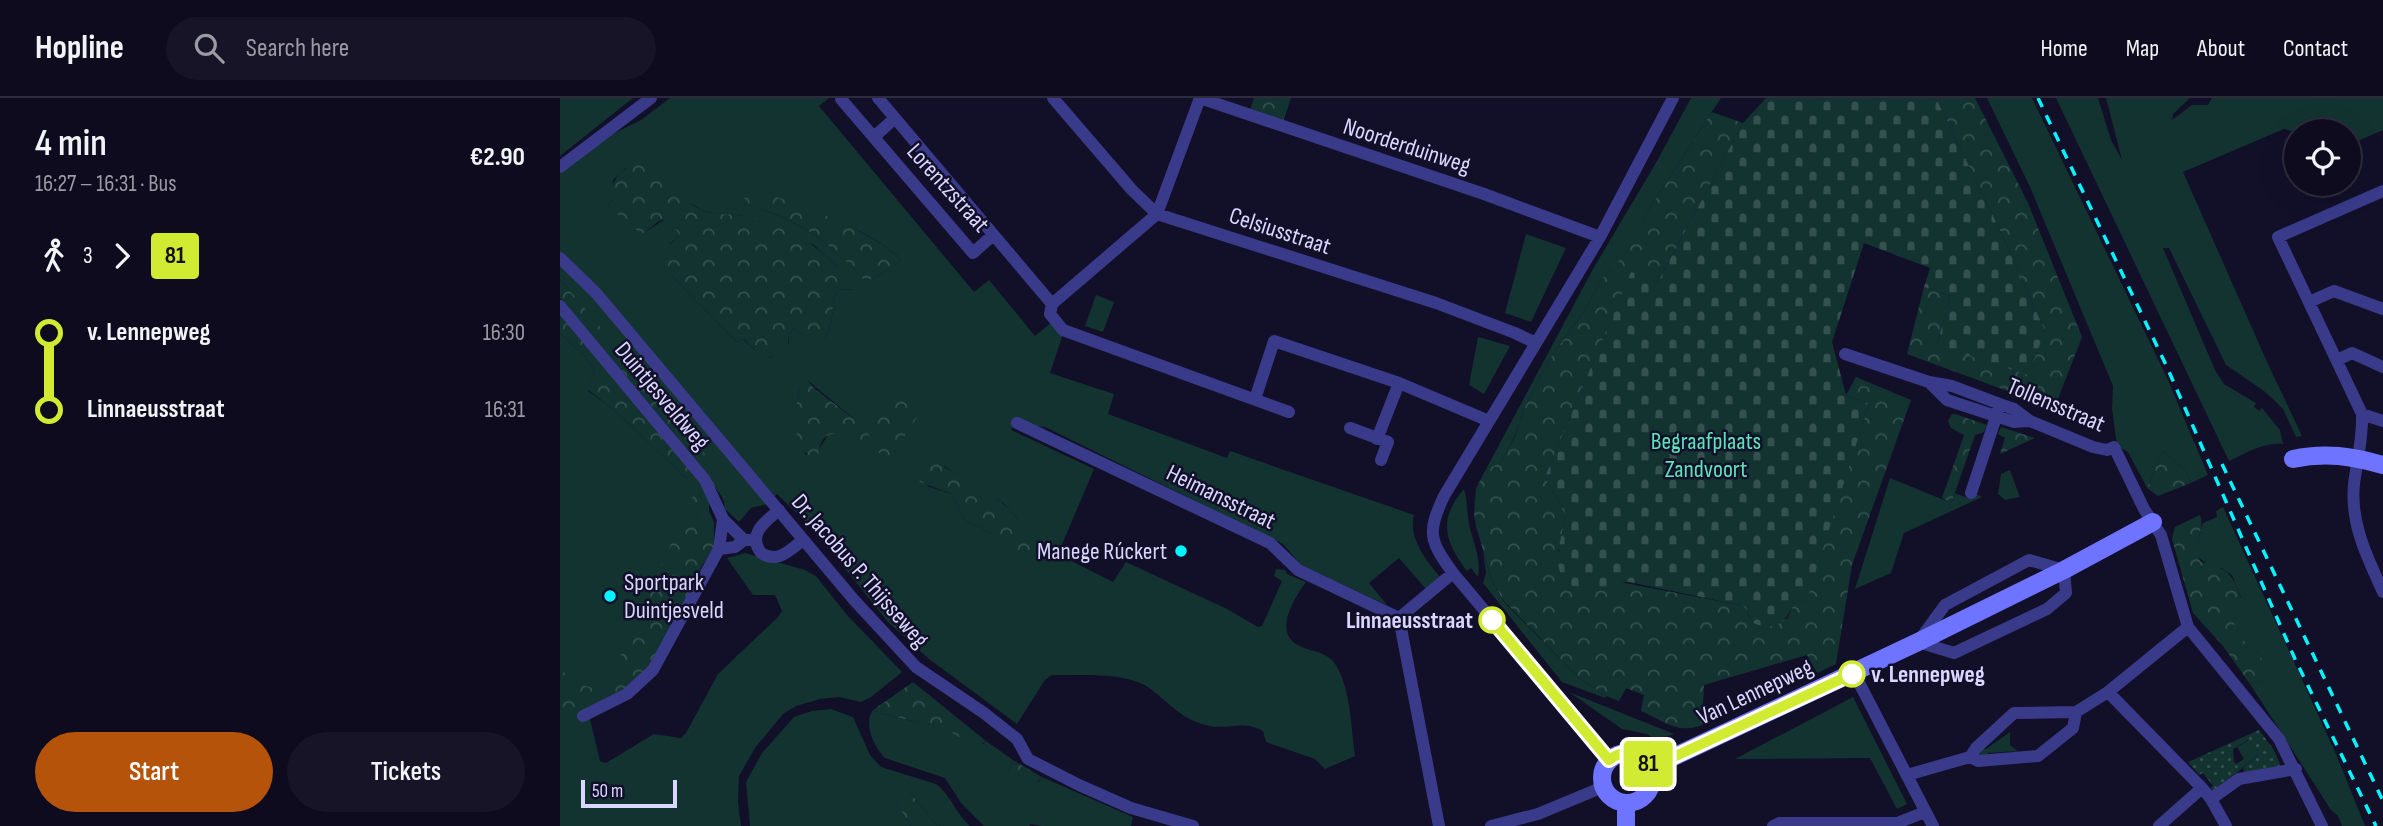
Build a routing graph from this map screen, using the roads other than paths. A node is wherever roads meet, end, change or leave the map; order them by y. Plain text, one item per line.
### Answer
1 (651, 98) edge
2 (878, 98) edge
3 (1053, 98) edge
4 (1200, 98) edge
5 (1674, 98) edge
6 (841, 99) edge
7 (895, 118) junction
8 (874, 137) junction
9 (560, 167) edge
10 (2383, 191) edge
11 (1157, 214) junction
12 (993, 235) junction
13 (1600, 237) junction
14 (560, 258) edge
15 (2309, 302) junction
16 (1052, 304) junction
17 (560, 306) edge
18 (2383, 309) edge
19 (1536, 344) junction
20 (1845, 354) dead end
21 (2337, 360) junction
22 (2383, 367) edge
23 (1399, 383) junction
24 (1255, 399) junction
25 (1998, 410) junction
26 (1289, 412) dead end
27 (2362, 414) junction
28 (1489, 421) junction
29 (2383, 421) edge
30 (1017, 423) dead end
31 (1350, 428) dead end
32 (1377, 439) junction
33 (2358, 458) junction
34 (2292, 459) dead end
35 (1381, 460) dead end
36 (2383, 465) edge
37 (1971, 493) dead end
38 (779, 510) junction
39 (723, 519) junction
40 (2153, 522) junction
41 (750, 540) junction
42 (803, 540) junction
43 (719, 549) junction
44 (2064, 570) junction
45 (1453, 573) junction
46 (2383, 592) edge
47 (1399, 618) junction
48 (2188, 627) junction
49 (1918, 642) junction
50 (1854, 673) junction
51 (2108, 692) junction
52 (2076, 712) junction
53 (583, 716) dead end
54 (1970, 757) junction
55 (1609, 760) junction
56 (1650, 768) junction
57 (2296, 769) junction
58 (1907, 775) junction
59 (1603, 788) junction
60 (2202, 788) junction
61 (2211, 799) junction
62 (1626, 803) junction
63 (1925, 812) junction
64 (1193, 826) edge
65 (1439, 826) edge
66 (1491, 826) edge
67 (1626, 826) edge
68 (1773, 826) edge
69 (1933, 826) edge
70 (2159, 826) edge
71 (2227, 826) edge
72 (2322, 826) edge

1 - 9 street
2 - 7 street, Lorentzstraat
3 - 11 street, Celsiusstraat
4 - 11 street
4 - 13 street, Noorderduinweg
5 - 13 street
6 - 8 street, Lorentzstraat
7 - 8 street, Lorentzstraat
7 - 12 street, Lorentzstraat
8 - 12 street, Lorentzstraat
10 - 15 street
11 - 16 street
11 - 19 street, Celsiusstraat
12 - 16 street, Lorentzstraat
13 - 19 street
14 - 38 street, Dr. Jacobus P. Thijsseweg
15 - 18 street
15 - 21 street
16 - 24 street, Lorentzstraat
17 - 39 street, Duintjesveldweg
19 - 28 street
20 - 25 street, Tollensstraat
21 - 22 street
21 - 27 street
23 - 24 street
23 - 28 street
23 - 32 street
24 - 26 street
25 - 37 street
25 - 40 street, Tollensstraat
27 - 29 street
27 - 33 street
28 - 45 street
30 - 47 street, Heimansstraat
31 - 32 street
32 - 35 street
33 - 34 main road
33 - 36 main road
33 - 46 street
38 - 41 street
38 - 42 street, Dr. Jacobus P. Thijsseweg
39 - 41 street, Duintjesveldweg
39 - 43 street
40 - 44 main road, Van Lennepweg
40 - 48 street, Tollensstraat
41 - 42 street, Duintjesveldweg
41 - 43 street
42 - 64 street, Dr. Jacobus P. Thijsseweg
43 - 53 street
44 - 49 main road, Van Lennepweg
44 - 49 street
45 - 47 street
45 - 55 street
47 - 65 street
48 - 51 street
48 - 57 street, Tollensstraat
49 - 50 main road, Van Lennepweg
50 - 56 main road, Van Lennepweg
50 - 58 street
51 - 52 street
51 - 60 street
52 - 54 street
52 - 54 street
54 - 58 street
55 - 56 main road
55 - 59 main road
56 - 62 main road
57 - 61 street
57 - 72 street, Tollensstraat
58 - 63 street
59 - 62 main road
59 - 66 street
60 - 61 street
60 - 70 street
61 - 71 street
62 - 67 main road
63 - 68 street
63 - 69 street

